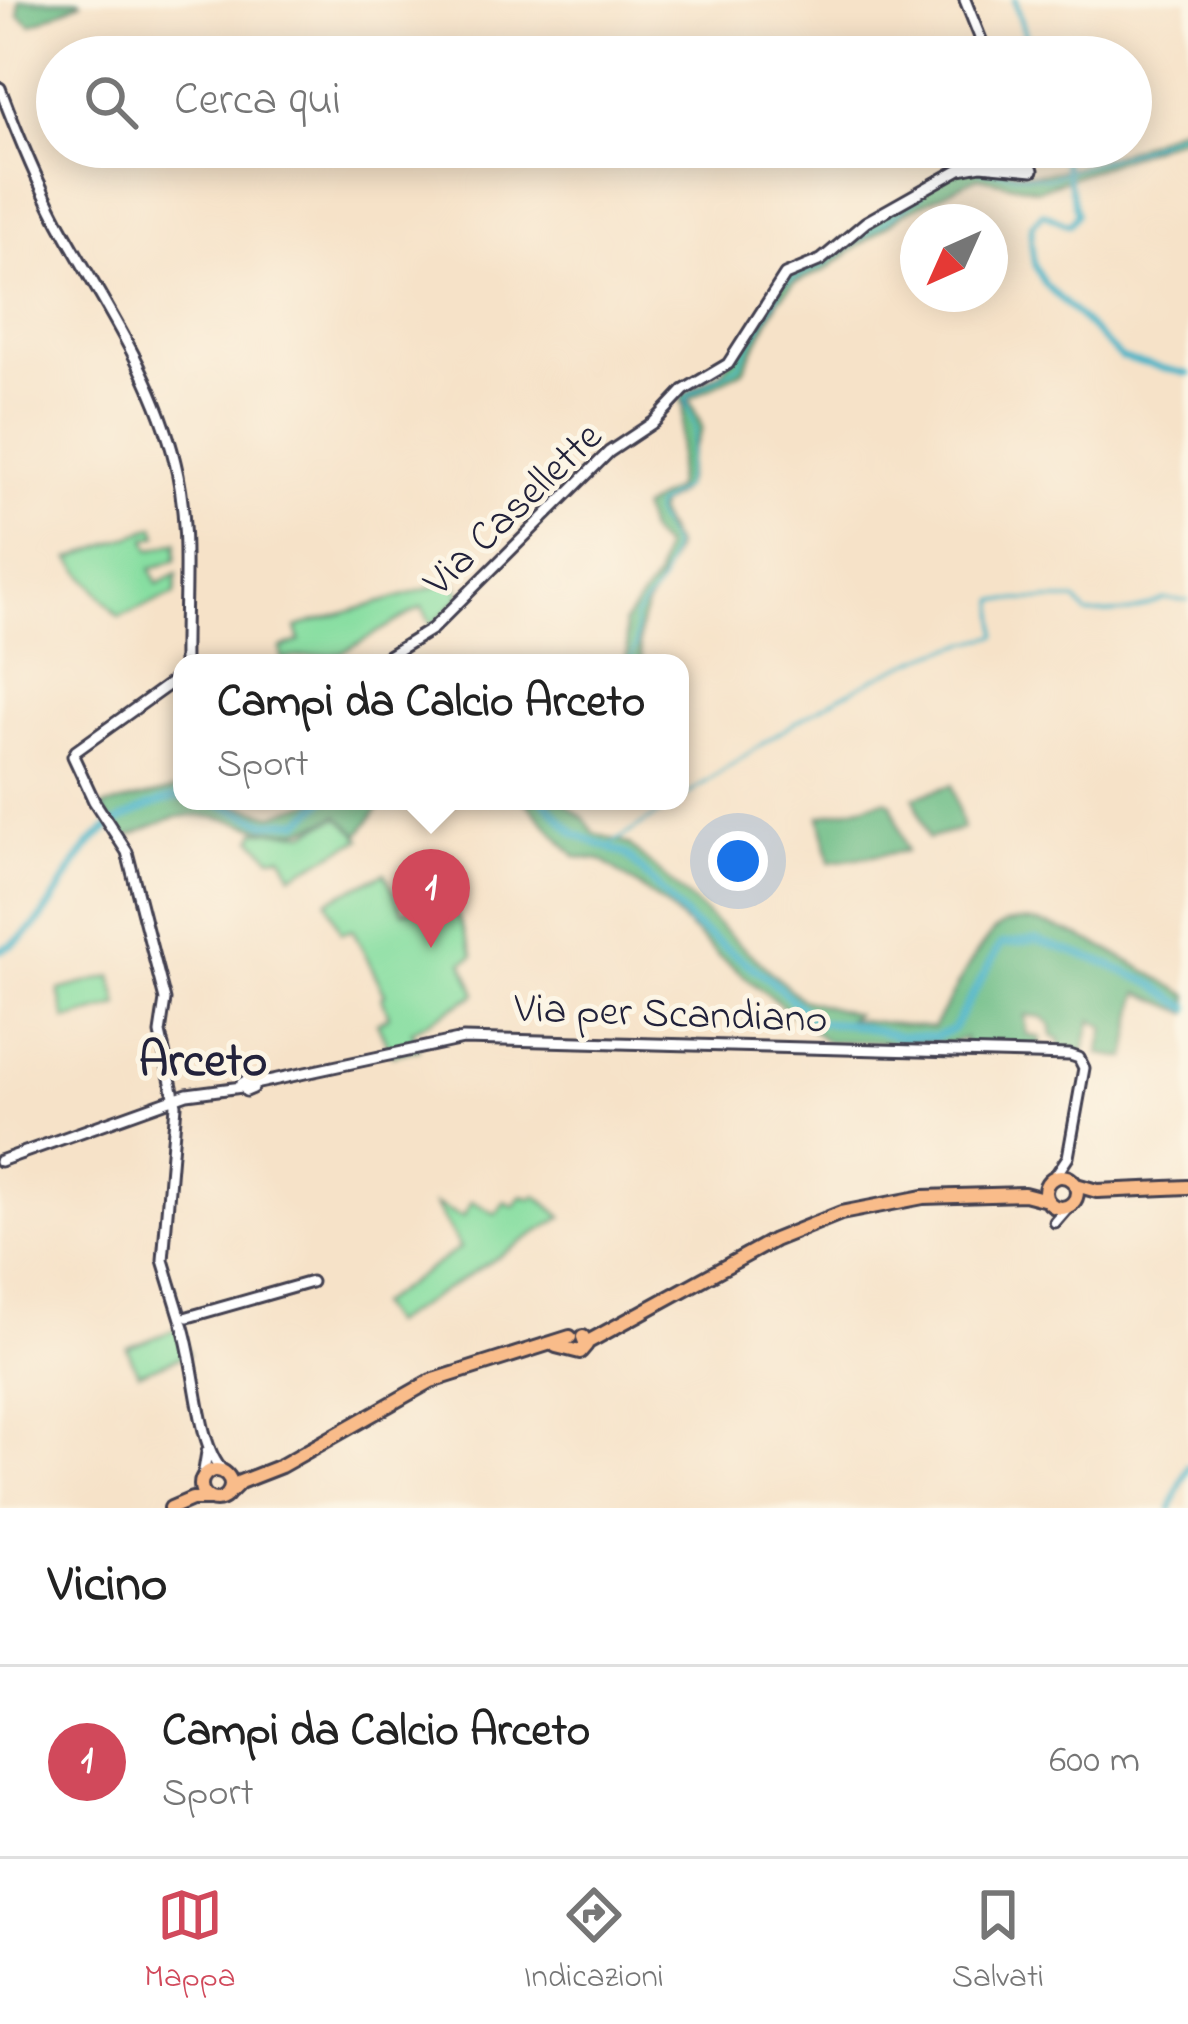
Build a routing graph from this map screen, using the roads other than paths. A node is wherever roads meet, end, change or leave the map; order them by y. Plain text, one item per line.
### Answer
1 (965, 0) edge
2 (980, 36) edge
3 (0, 88) edge
4 (964, 168) edge
5 (964, 168) edge
6 (1033, 168) edge
7 (184, 654) edge
8 (392, 654) edge
9 (173, 685) edge
10 (176, 1099) junction
11 (1068, 1157) junction
12 (0, 1161) edge
13 (1051, 1181) junction
14 (1073, 1182) junction
15 (1188, 1187) edge
16 (1097, 1191) junction
17 (1024, 1193) junction
18 (1049, 1202) junction
19 (1071, 1204) junction
20 (311, 1282) dead end
21 (186, 1320) junction
22 (207, 1446) junction
23 (225, 1473) junction
24 (202, 1478) junction
25 (248, 1478) junction
26 (230, 1492) junction
27 (216, 1504) edge
28 (175, 1506) edge

1 - 2 street
3 - 7 street
4 - 6 street, Via Casellette
5 - 8 street, Via Casellette
9 - 10 street
10 - 11 street, Via per Scandiano
10 - 12 street, Via per Scandiano
10 - 21 street
11 - 13 street
11 - 14 street
13 - 14 main road
13 - 17 main road
13 - 18 main road
14 - 16 main road
14 - 19 main road
15 - 16 main road
16 - 19 main road
17 - 18 main road
17 - 25 main road
18 - 19 main road
20 - 21 street
21 - 22 street
22 - 23 street
22 - 24 street
23 - 24 main road
23 - 25 main road
23 - 26 main road
24 - 27 main road
24 - 28 main road
25 - 26 main road
26 - 27 main road
27 - 28 main road

